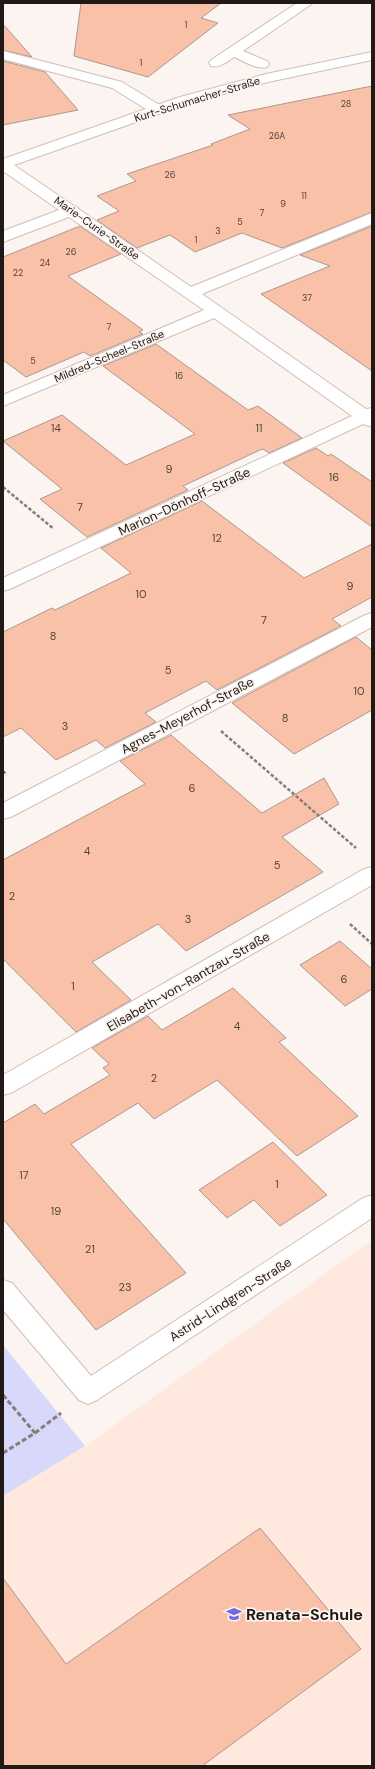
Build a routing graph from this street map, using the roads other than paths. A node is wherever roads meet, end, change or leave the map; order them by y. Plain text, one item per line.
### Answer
1 (306, 3) edge
2 (234, 52) junction
3 (3, 55) edge
4 (372, 56) edge
5 (216, 63) dead end
6 (262, 64) dead end
7 (156, 109) junction
8 (3, 164) edge
9 (72, 210) junction
10 (372, 218) edge
11 (3, 237) edge
12 (190, 293) junction
13 (216, 312) junction
14 (3, 401) edge
15 (369, 417) edge
16 (3, 585) edge
17 (372, 619) edge
18 (3, 812) edge
19 (372, 875) edge
20 (3, 1086) edge
21 (372, 1205) edge
22 (3, 1291) edge

1 - 2 street
2 - 5 street
2 - 6 street
3 - 7 street
4 - 7 street, Kurt-Schumacher-Straße
7 - 8 street, Kurt-Schumacher-Straße
8 - 9 street, Marie-Curie-Straße
9 - 11 street
9 - 12 street, Marie-Curie-Straße
10 - 12 street
12 - 13 street, Marie-Curie-Straße
13 - 14 street, Mildred-Scheel-Straße
13 - 15 street, Marie-Curie-Straße
15 - 16 street, Marion-Dönhoff-Straße
17 - 18 street, Agnes-Meyerhof-Straße
19 - 20 street, Elisabeth-von-Rantzau-Straße
21 - 22 street, Astrid-Lindgren-Straße

